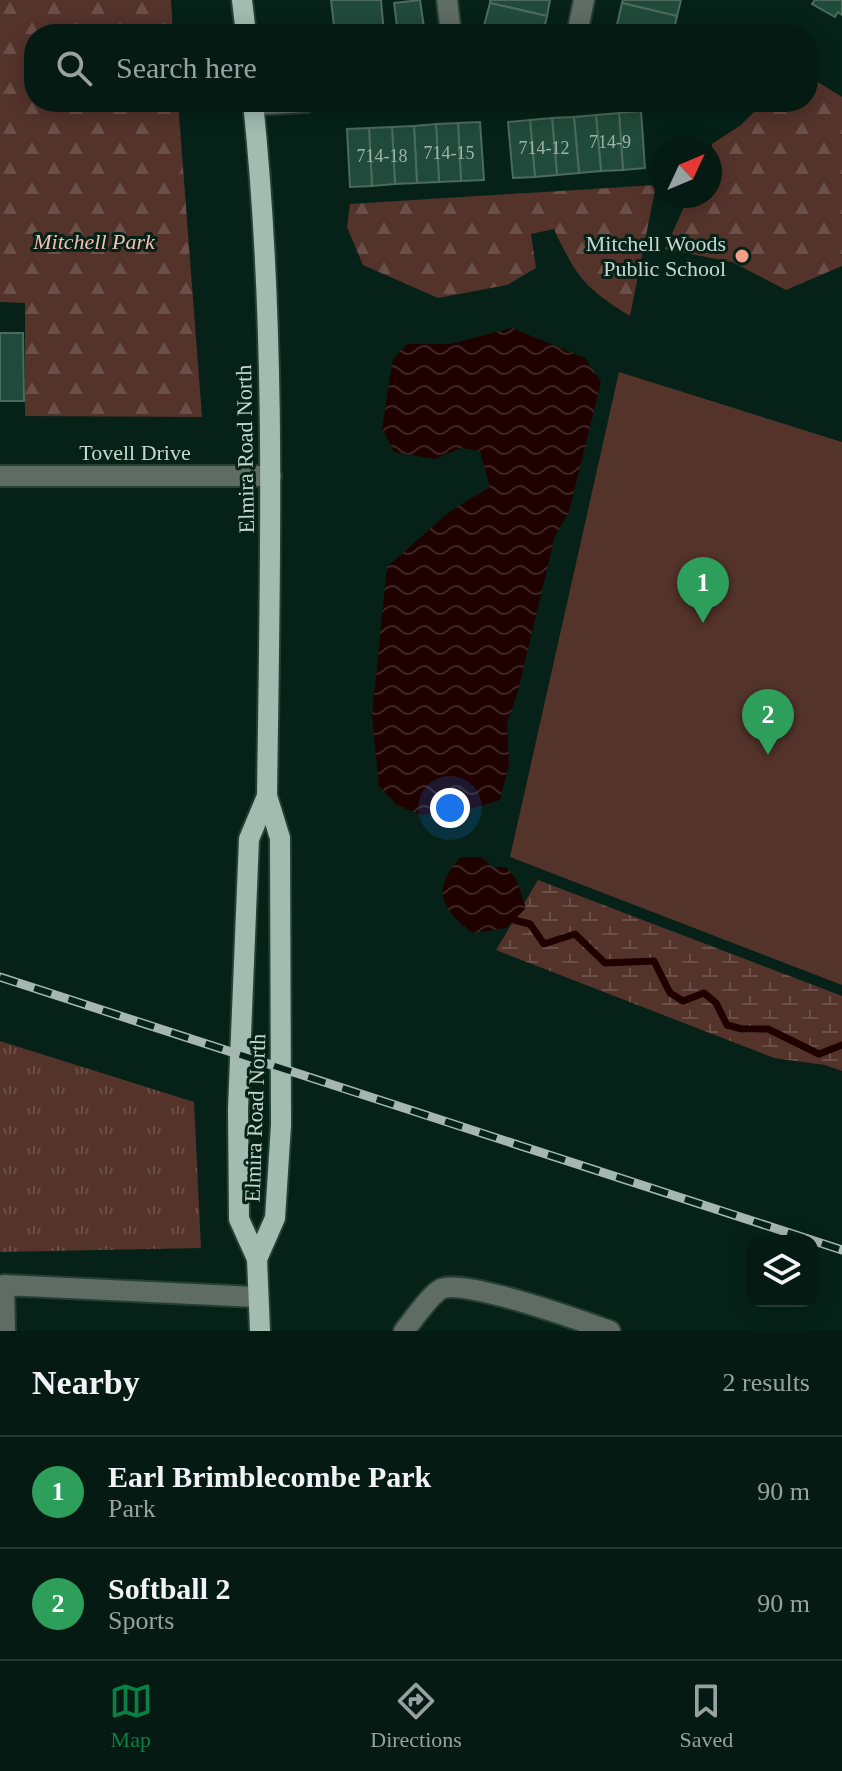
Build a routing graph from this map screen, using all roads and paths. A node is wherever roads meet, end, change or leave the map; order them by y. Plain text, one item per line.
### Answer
1 (242, 0) edge
2 (447, 0) edge
3 (584, 0) edge
4 (245, 24) edge
5 (450, 24) edge
6 (579, 24) edge
7 (255, 112) edge
8 (0, 476) edge
9 (271, 476) junction
10 (267, 796) junction
11 (257, 1259) junction
12 (2, 1285) edge
13 (258, 1297) junction
14 (5, 1331) edge
15 (260, 1331) edge
16 (404, 1331) edge
17 (610, 1331) edge

1 - 4 main road
2 - 5 street
3 - 6 street
7 - 9 main road, Elmira Road North
8 - 9 street, Tovell Drive
9 - 10 main road, Elmira Road North
10 - 11 main road, Elmira Road North
10 - 11 main road, Elmira Road North
11 - 13 main road
12 - 13 street
12 - 14 street
13 - 15 main road
16 - 17 street

